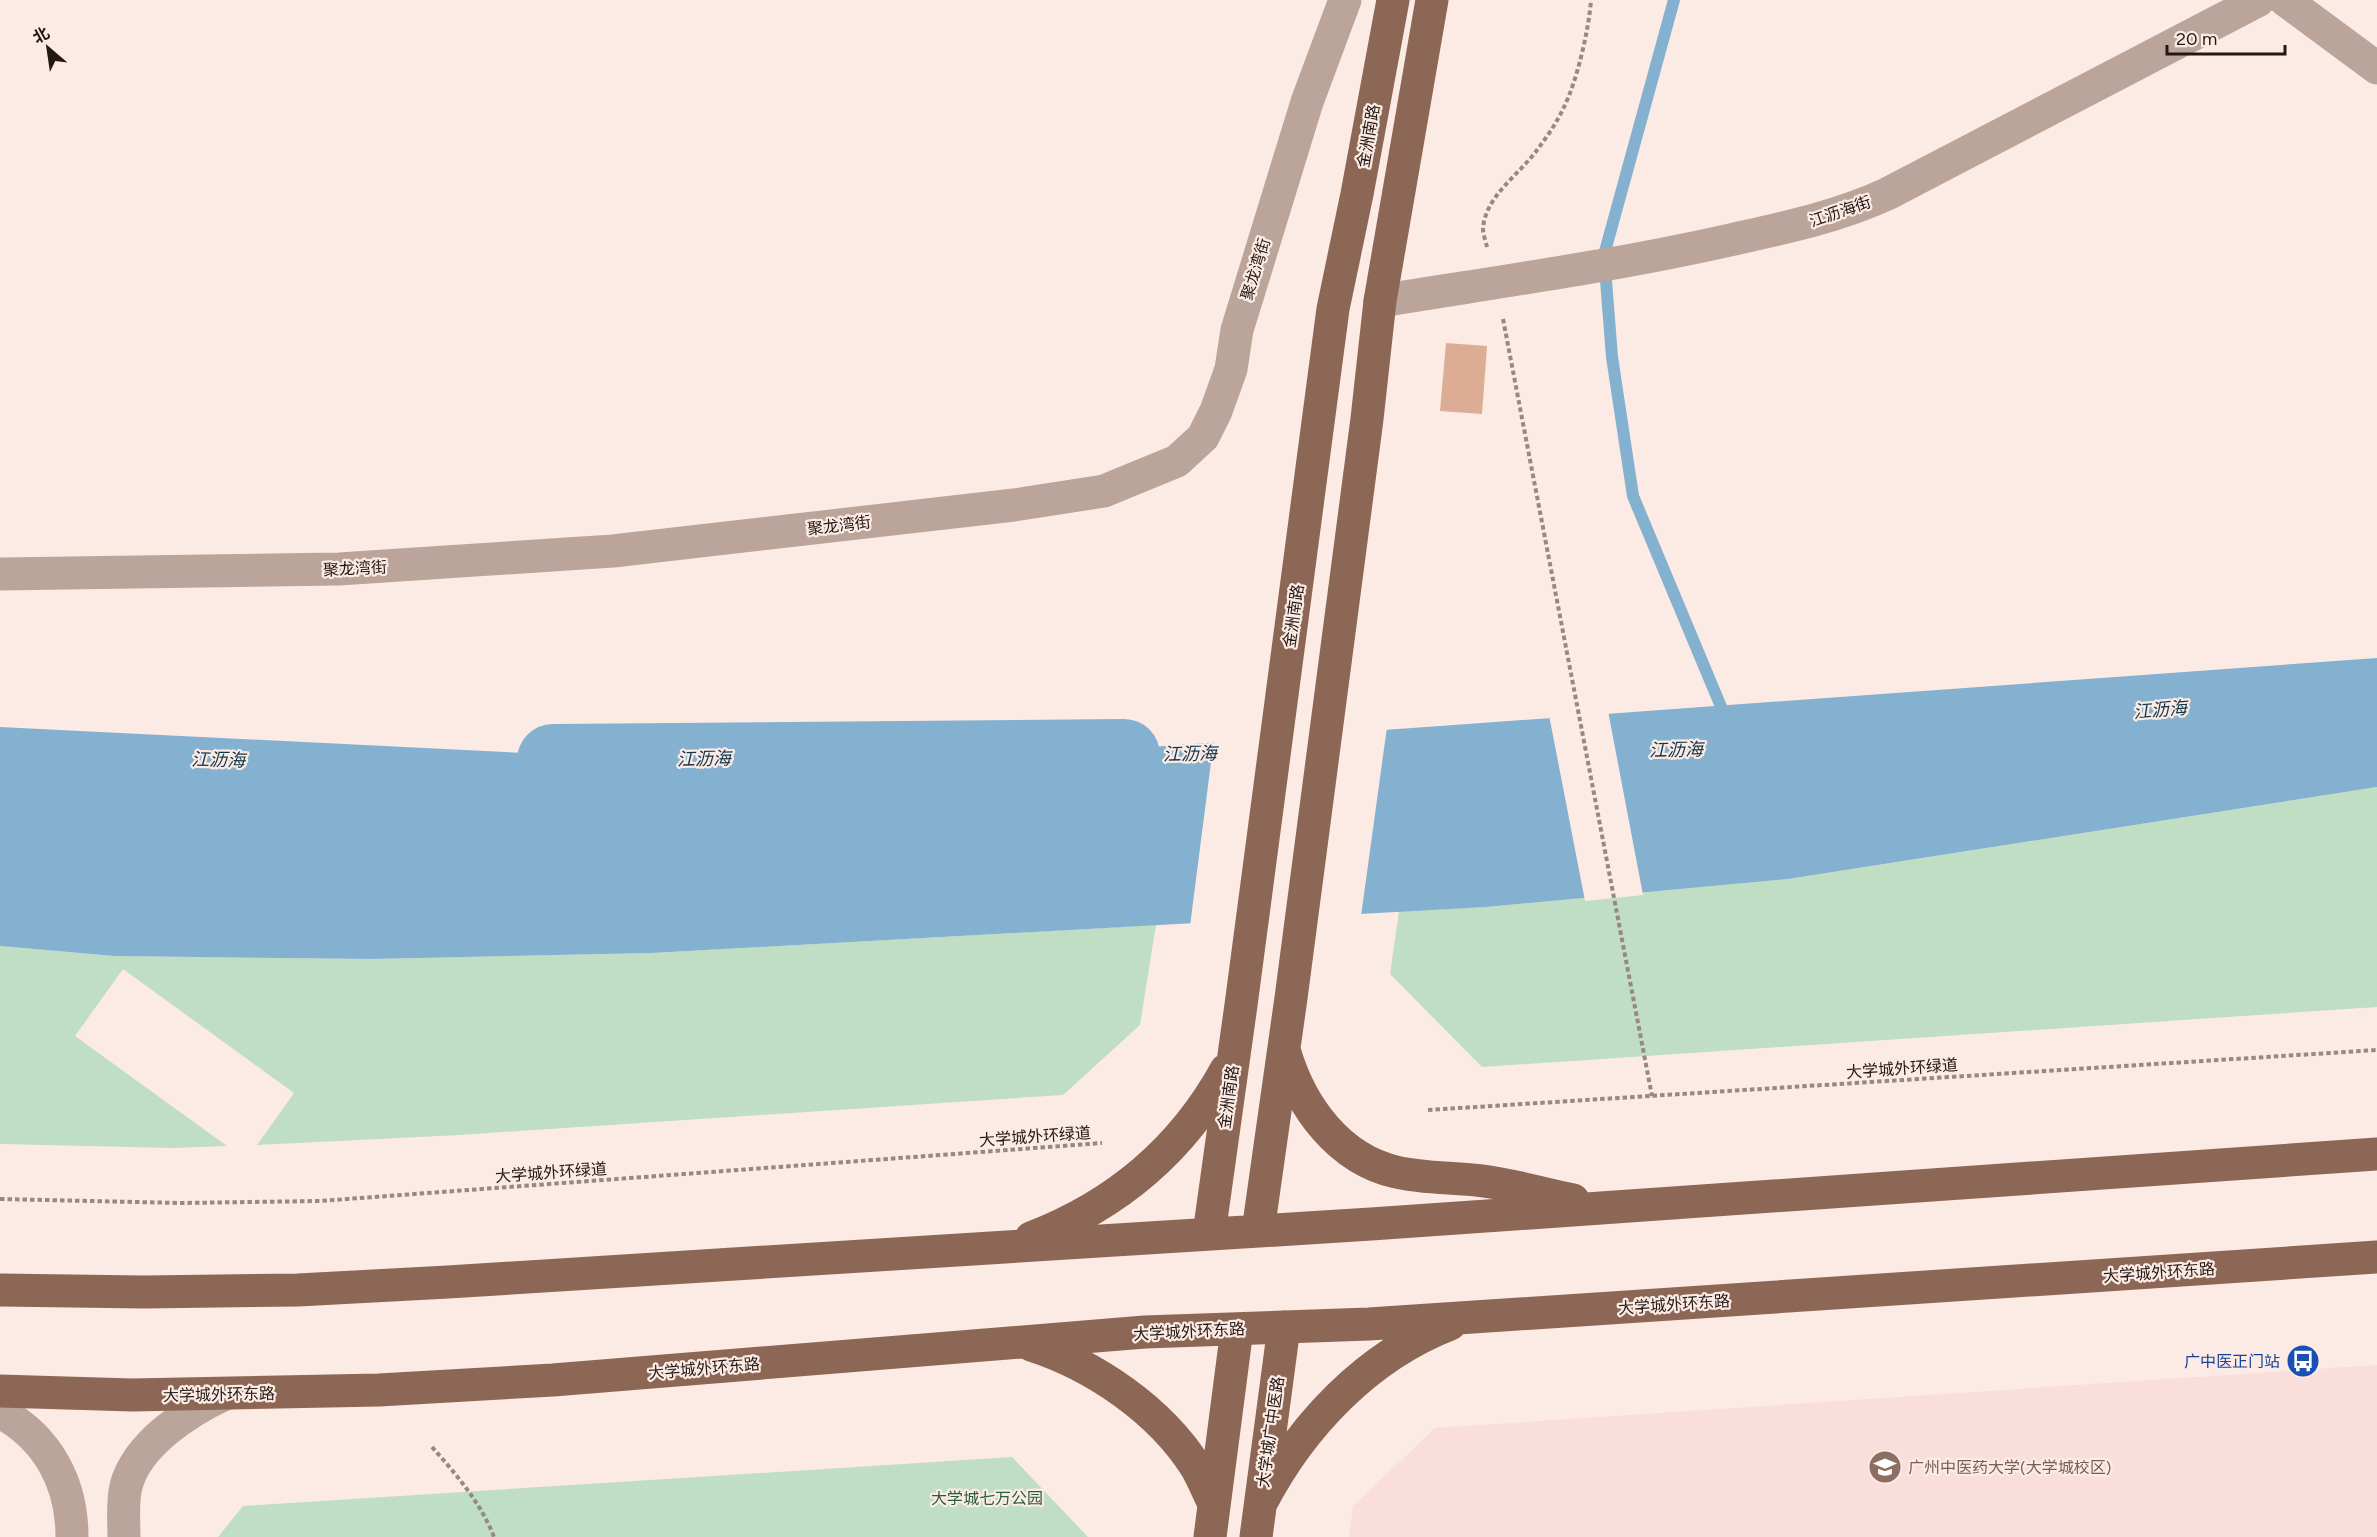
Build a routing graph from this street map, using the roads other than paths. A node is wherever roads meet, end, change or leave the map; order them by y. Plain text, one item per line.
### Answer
1 (1345, 0) edge
2 (1393, 0) edge
3 (1432, 0) edge
4 (2259, 0) edge
5 (2285, 0) edge
6 (2377, 68) edge
7 (1380, 301) junction
8 (0, 574) edge
9 (1284, 1049) junction
10 (1235, 1055) junction
11 (2377, 1154) edge
12 (1602, 1208) junction
13 (1258, 1231) junction
14 (1209, 1234) junction
15 (1011, 1246) junction
16 (2377, 1257) edge
17 (0, 1290) edge
18 (1469, 1317) junction
19 (1284, 1327) junction
20 (1237, 1329) junction
21 (1024, 1342) junction
22 (0, 1391) edge
23 (225, 1394) junction
24 (0, 1412) edge
25 (1261, 1503) junction
26 (1214, 1504) junction
27 (72, 1537) edge
28 (124, 1537) edge
29 (1210, 1537) edge
30 (1256, 1537) edge

1 - 8 street, 聚龙湾街
2 - 10 main road, 金洲南路
3 - 7 main road
4 - 7 street, 江沥海街
5 - 6 street
7 - 9 main road
9 - 12 main road
9 - 13 main road
10 - 14 main road, 金洲南路
10 - 15 main road
11 - 12 main road
12 - 13 main road
13 - 14 main road
14 - 15 main road
15 - 17 main road
16 - 18 main road, 大学城外环东路
18 - 19 main road, 大学城外环东路
18 - 25 main road
19 - 20 main road, 大学城外环东路
19 - 25 main road, 大学城广中医路
20 - 21 main road, 大学城外环东路
20 - 26 main road
21 - 23 main road, 大学城外环东路
21 - 26 main road
22 - 23 main road, 大学城外环东路
23 - 28 street
24 - 27 street
25 - 30 main road, 大学城广中医路
26 - 29 main road

